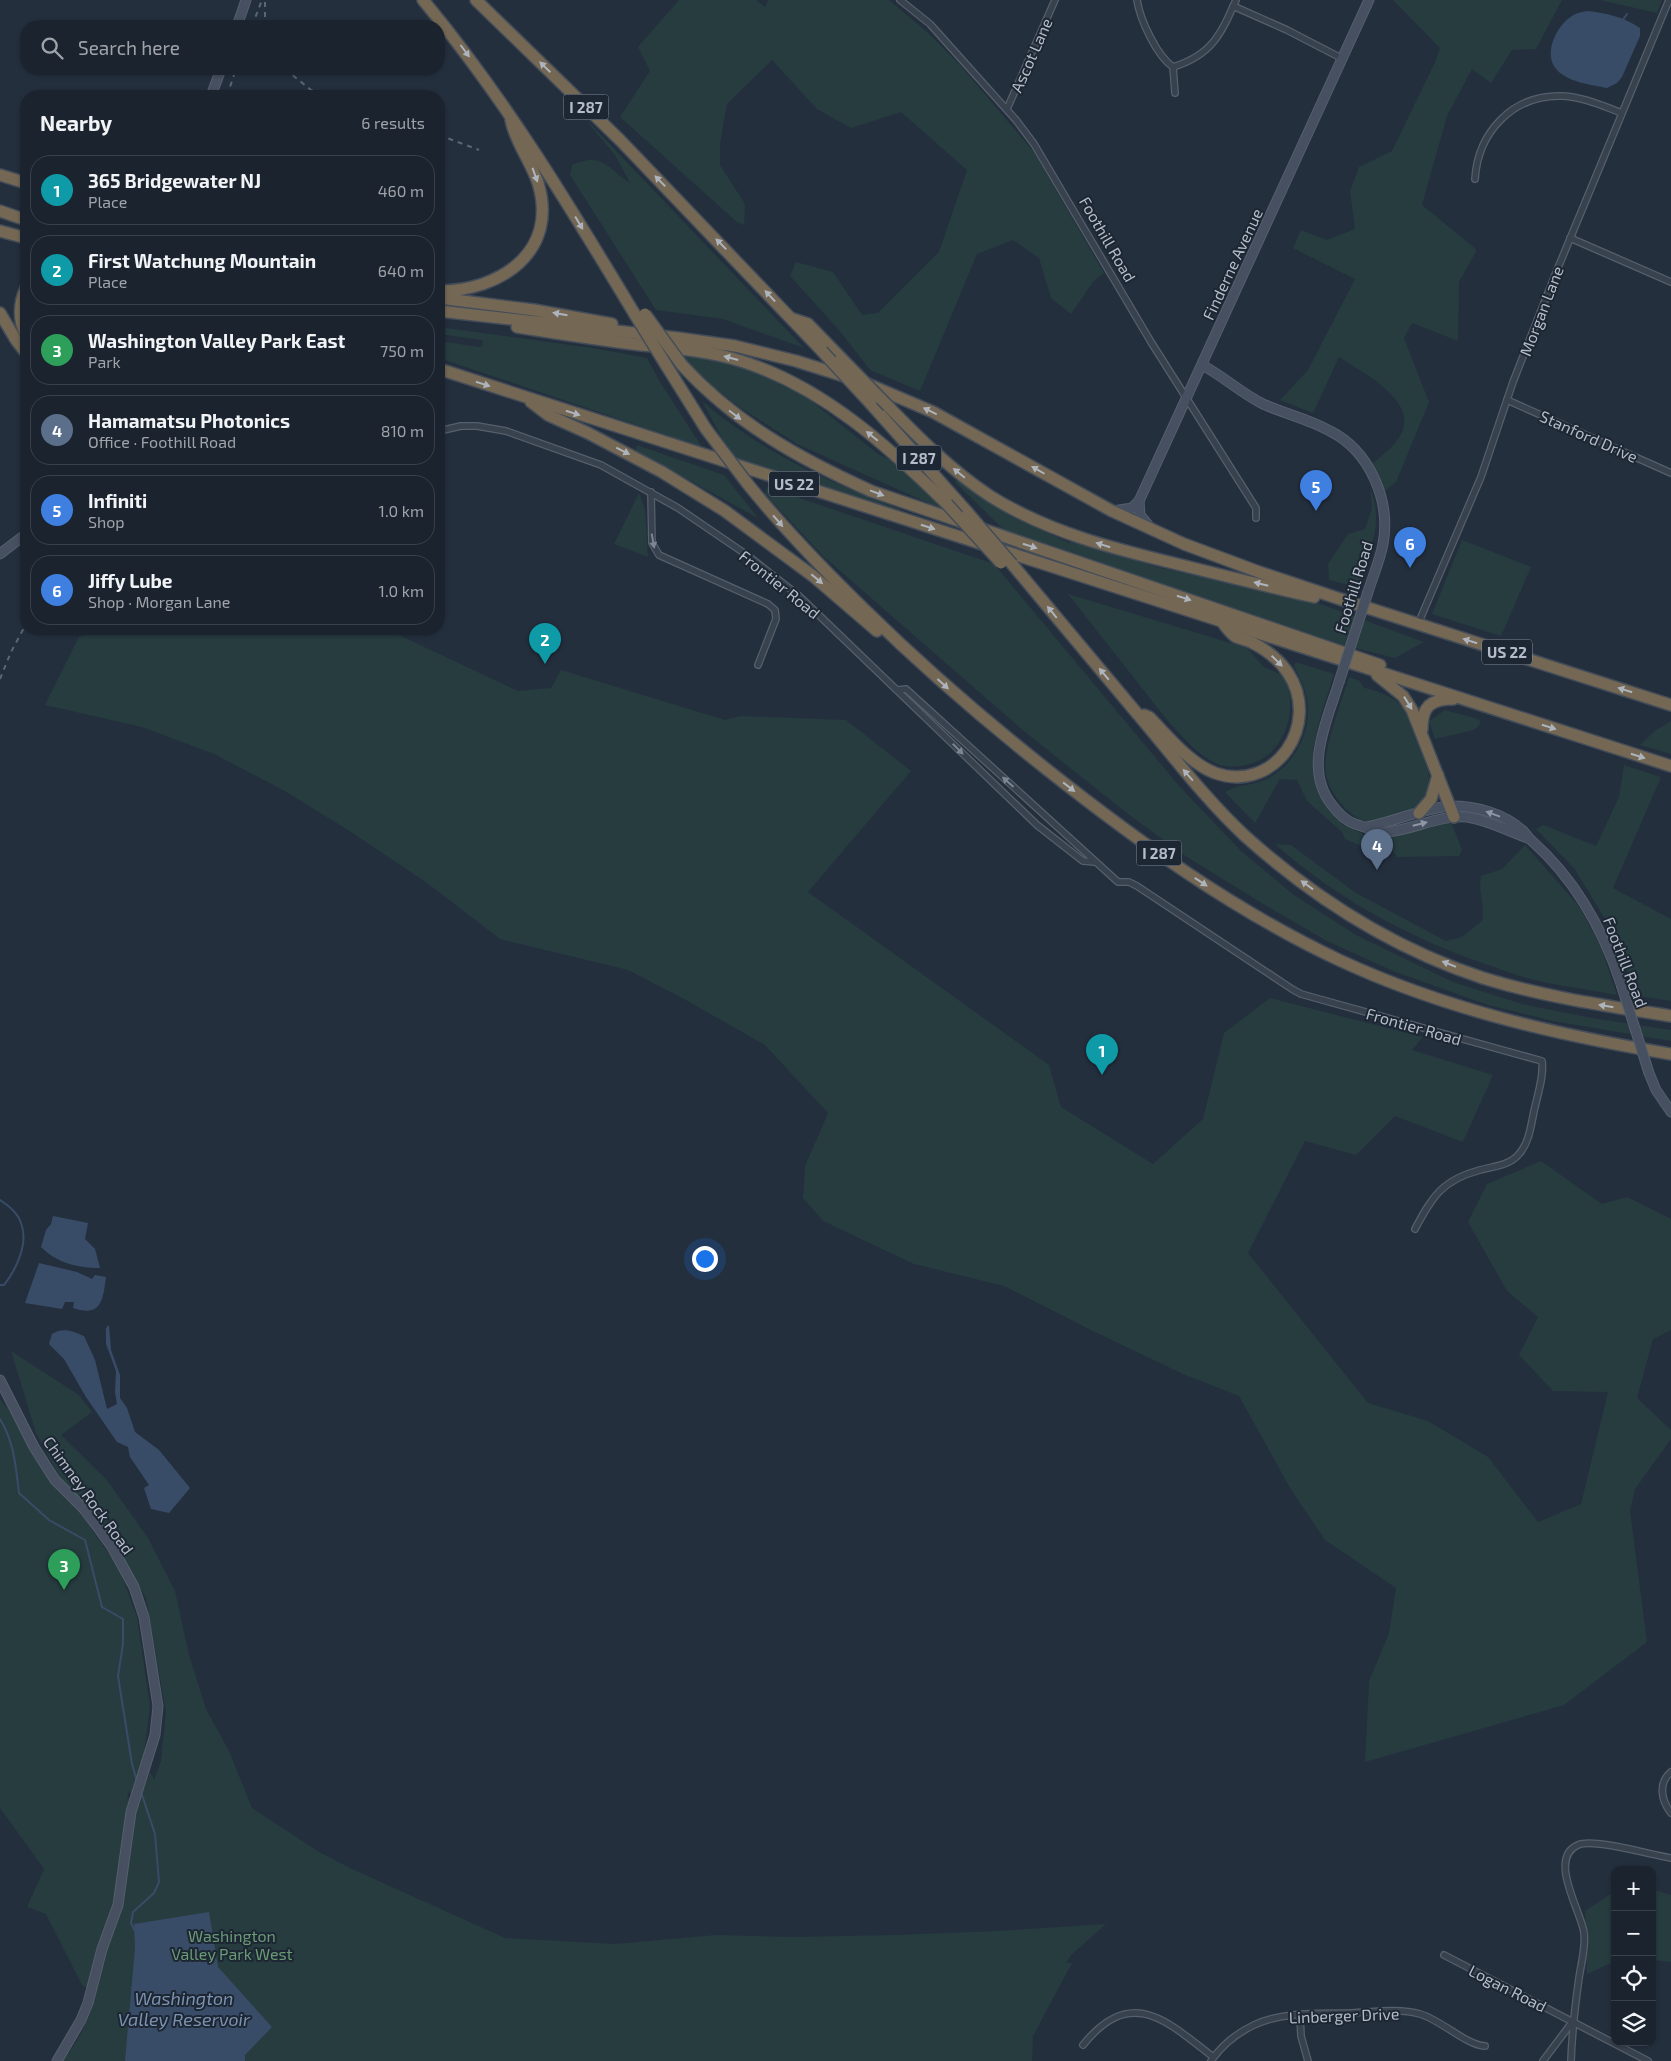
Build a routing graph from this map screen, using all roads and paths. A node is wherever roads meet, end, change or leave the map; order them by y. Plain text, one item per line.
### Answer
1 (246, 0) edge
2 (423, 0) edge
3 (476, 0) edge
4 (1055, 0) edge
5 (1137, 0) edge
6 (1369, 0) edge
7 (1669, 0) edge
8 (902, 1) edge
9 (1234, 3) edge
10 (239, 20) edge
11 (439, 20) edge
12 (445, 27) edge
13 (1343, 59) junction
14 (1173, 67) junction
15 (219, 75) edge
16 (213, 90) edge
17 (1175, 93) dead end
18 (1007, 110) junction
19 (510, 113) junction
20 (1622, 113) junction
21 (0, 175) edge
22 (1475, 179) dead end
23 (20, 181) edge
24 (0, 211) edge
25 (20, 218) edge
26 (0, 231) edge
27 (20, 236) edge
28 (1570, 238) junction
29 (1671, 282) edge
30 (445, 291) edge
31 (445, 299) edge
32 (0, 313) edge
33 (445, 313) edge
34 (640, 313) junction
35 (445, 316) edge
36 (792, 319) junction
37 (634, 334) junction
38 (20, 345) edge
39 (1202, 365) junction
40 (445, 371) edge
41 (527, 398) junction
42 (1186, 399) junction
43 (1507, 400) junction
44 (445, 430) edge
45 (1671, 472) edge
46 (651, 492) junction
47 (1140, 501) junction
48 (1112, 511) junction
49 (1256, 518) dead end
50 (1160, 534) junction
51 (20, 539) edge
52 (0, 554) edge
53 (1006, 564) junction
54 (1343, 600) junction
55 (1221, 622) junction
56 (1418, 624) junction
57 (920, 663) junction
58 (758, 665) dead end
59 (1371, 670) junction
60 (1430, 689) junction
61 (898, 690) junction
62 (1466, 700) junction
63 (1671, 705) edge
64 (1136, 712) junction
65 (1422, 731) junction
66 (1671, 766) edge
67 (1438, 775) junction
68 (1452, 812) junction
69 (1420, 813) junction
70 (1367, 828) junction
71 (1095, 862) junction
72 (1671, 1016) edge
73 (1671, 1054) edge
74 (1671, 1112) edge
75 (1414, 1230) dead end
76 (0, 1380) edge
77 (1671, 1772) edge
78 (1671, 1813) edge
79 (1671, 1858) edge
80 (1444, 1954) dead end
81 (1300, 2015) junction
82 (1573, 2021) junction
83 (1083, 2045) dead end
84 (1485, 2046) dead end
85 (1212, 2059) edge
86 (57, 2061) edge
87 (1308, 2061) edge
88 (1543, 2061) edge
89 (1571, 2061) edge
90 (1648, 2061) edge

1 - 10 street
2 -> 11 highway, I 287
36 -> 3 highway, I 287
4 - 18 street, Ascot Lane
5 - 14 street
6 - 13 street, Finderne Avenue
7 - 20 street, Morgan Lane
8 - 18 street, Foothill Road
9 - 13 street
9 - 14 street
12 -> 19 highway, I 287
13 - 39 street, Finderne Avenue
14 - 17 street
15 - 16 street
18 - 42 street, Foothill Road
19 -> 30 highway
19 -> 34 highway, I 287
20 - 22 street
20 - 28 street, Morgan Lane
21 - 23 highway
24 - 25 highway
26 - 27 highway
28 - 29 street
28 - 43 street, Morgan Lane
37 -> 31 highway
32 - 38 highway
33 - 37 highway, US 22
34 -> 57 highway, I 287, bridge
34 -> 60 highway, bridge
53 -> 35 highway, bridge
36 - 53 highway, I 287, bridge
54 -> 36 highway, bridge
48 -> 37 highway, US 22
39 - 42 street, Finderne Avenue
39 - 70 street, Foothill Road, bridge
40 -> 41 highway, US 22
41 -> 55 highway, US 22
41 -> 57 highway
42 - 47 street, Finderne Avenue
42 - 49 street, Foothill Road
43 - 45 street, Stanford Drive
43 - 56 street, Morgan Lane
44 - 46 street, Frontier Road
46 -> 58 street, Frontier Road
46 - 61 street, Frontier Road
47 - 48 street
47 - 50 street
48 - 50 highway, US 22
50 - 54 highway, US 22
51 - 52 street
64 -> 53 highway, I 287
54 - 56 highway, US 22
55 - 59 highway, US 22
55 -> 64 highway
63 -> 56 highway, US 22
57 -> 73 highway, I 287
59 - 60 highway, US 22
59 -> 65 highway
60 - 62 highway, US 22
61 -> 71 street, Frontier Road
71 -> 61 street, Frontier Road
62 - 65 highway
62 -> 66 highway, US 22
72 -> 64 highway, I 287
65 - 67 highway
67 - 68 highway
67 - 69 highway
68 - 69 street, Foothill Road
70 -> 68 street, Foothill Road
68 - 74 street, Foothill Road, bridge
69 - 70 street, Foothill Road
71 - 75 street, Frontier Road
76 - 86 street, Chimney Rock Road
77 - 78 street
79 - 82 street
80 - 82 street, Logan Road
81 - 84 street, Linberger Drive
81 - 85 street, Linberger Drive
81 - 87 street
82 - 88 street
82 - 89 street
82 - 90 street, Logan Road
83 - 85 street

